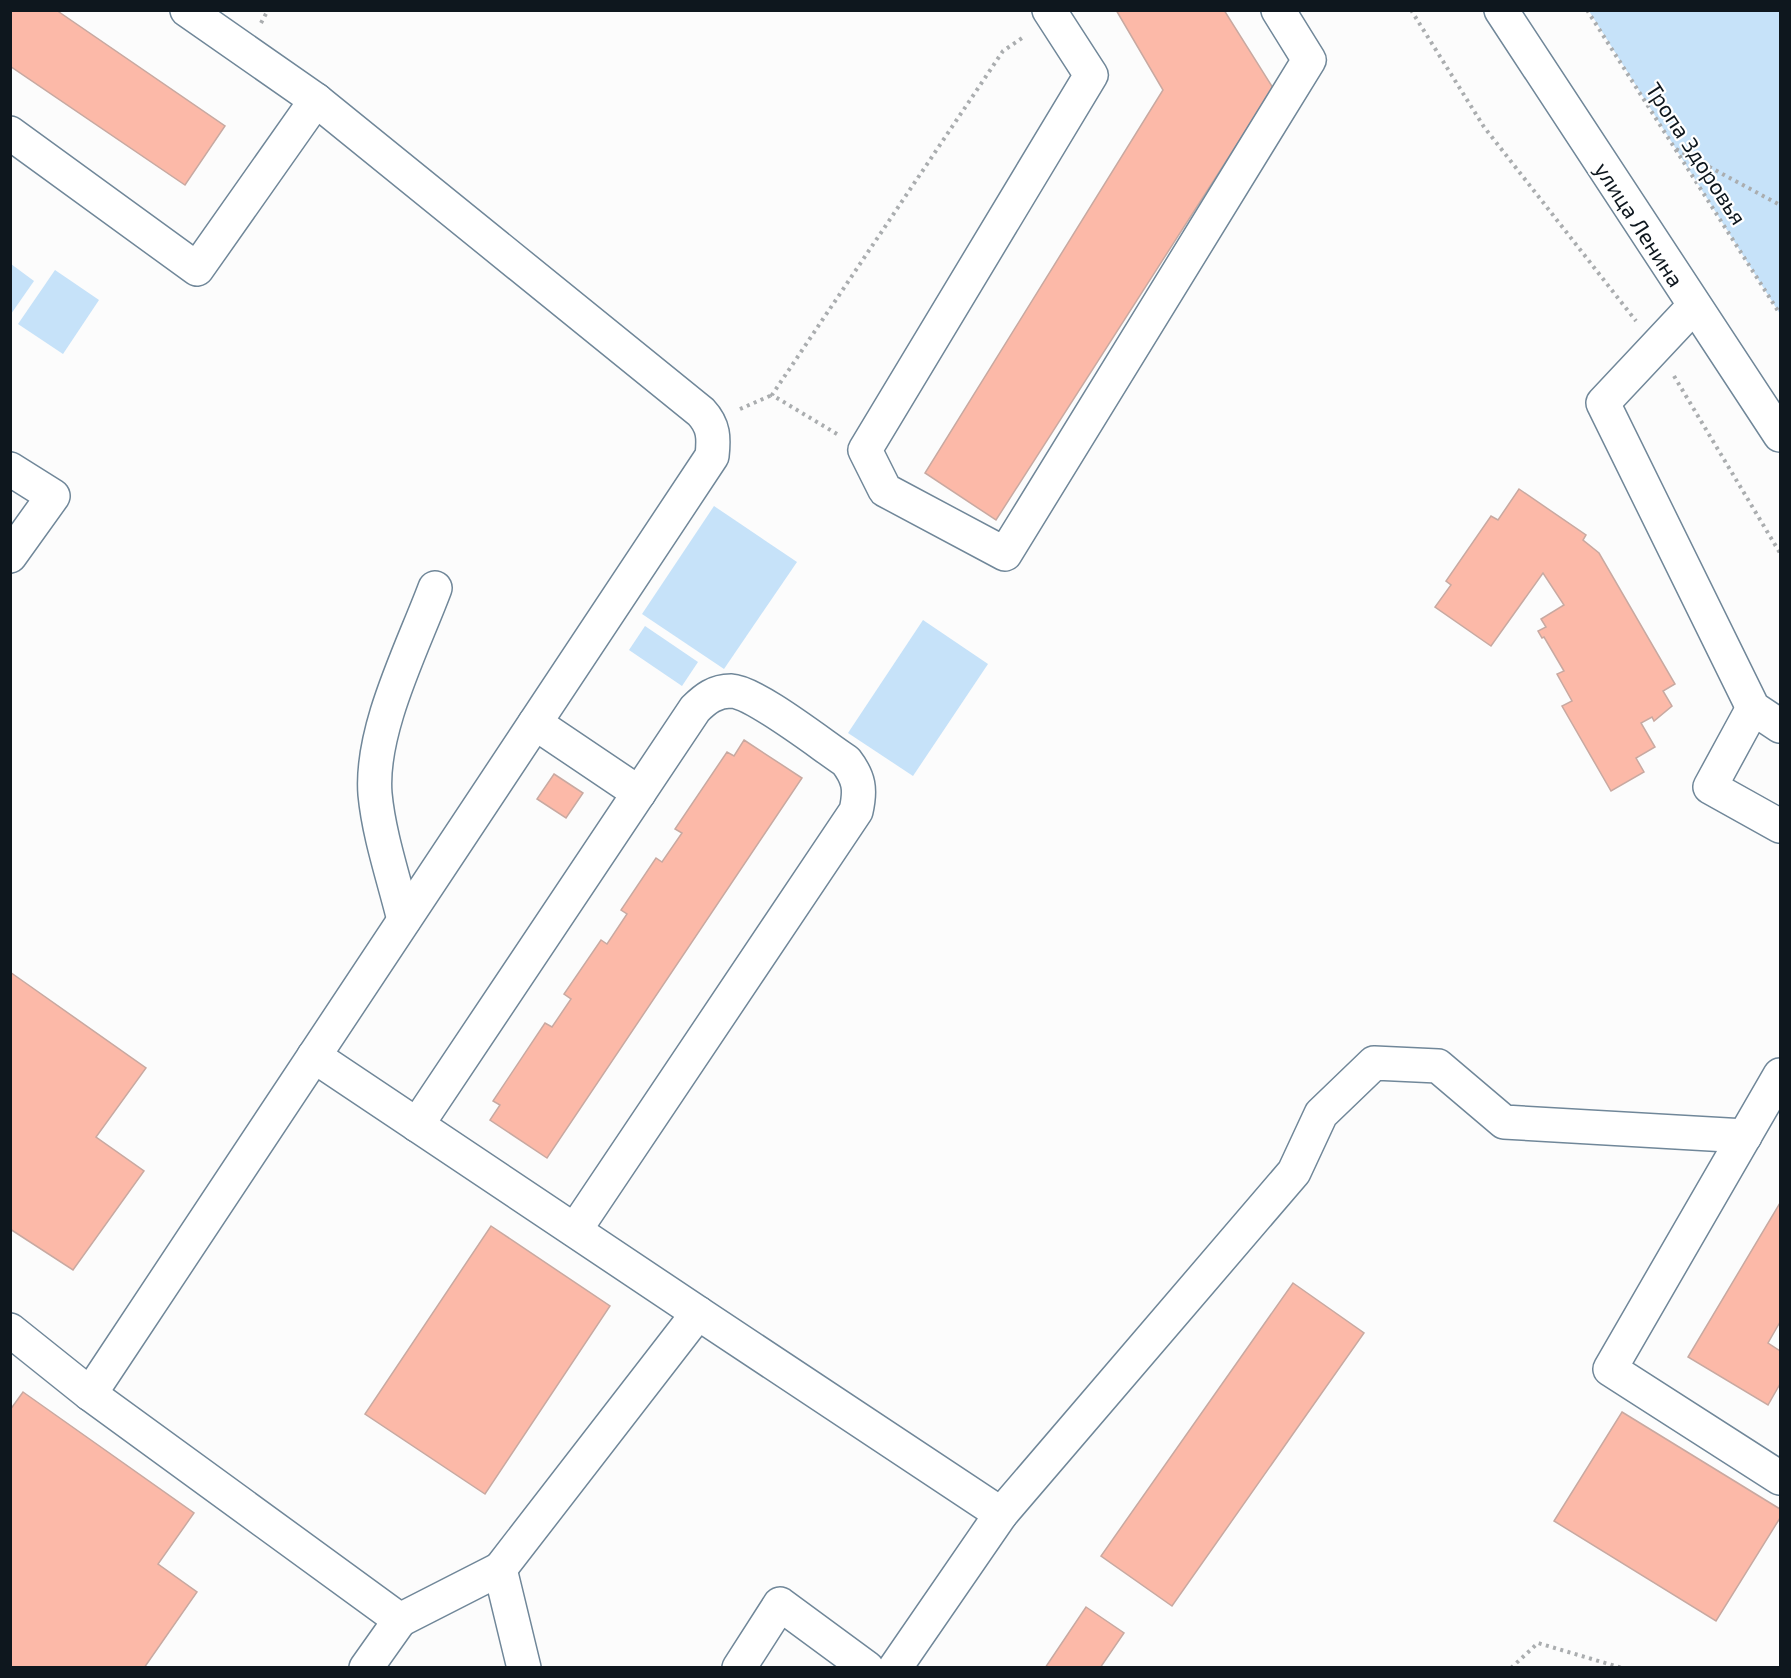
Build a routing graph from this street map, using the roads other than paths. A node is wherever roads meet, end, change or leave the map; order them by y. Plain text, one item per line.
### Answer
1 (187, 10) edge
2 (1278, 10) edge
3 (1501, 10) edge
4 (1051, 14) edge
5 (316, 100) junction
6 (10, 134) edge
7 (1694, 306) junction
8 (1780, 435) edge
9 (10, 469) edge
10 (10, 556) edge
11 (435, 588) dead end
12 (1753, 708) junction
13 (535, 723) junction
14 (1780, 726) edge
15 (639, 793) junction
16 (1780, 826) edge
17 (404, 920) junction
18 (314, 1056) junction
19 (1780, 1075) edge
20 (417, 1125) junction
21 (1745, 1136) junction
22 (575, 1230) junction
23 (698, 1313) junction
24 (10, 1330) edge
25 (90, 1394) junction
26 (1780, 1478) edge
27 (1000, 1514) junction
28 (500, 1569) junction
29 (400, 1620) junction
30 (366, 1668) edge
31 (524, 1668) edge
32 (739, 1668) edge
33 (867, 1668) edge
34 (895, 1668) edge

1 - 5 street
2 - 4 street
3 - 7 street, улица Ленина
5 - 6 street
5 - 13 street
7 - 8 street, улица Ленина
7 - 12 street
9 - 10 street
11 - 17 street
12 - 14 street
12 - 16 street
13 - 15 street
13 - 17 street
15 - 20 street
15 - 22 street
17 - 18 street
18 - 20 street
18 - 25 street
19 - 21 street
20 - 22 street
21 - 26 street
21 - 27 street
22 - 23 street
23 - 27 street
23 - 28 street
24 - 25 street
25 - 29 street
27 - 34 street
28 - 29 street
28 - 31 street
29 - 30 street
32 - 33 street

